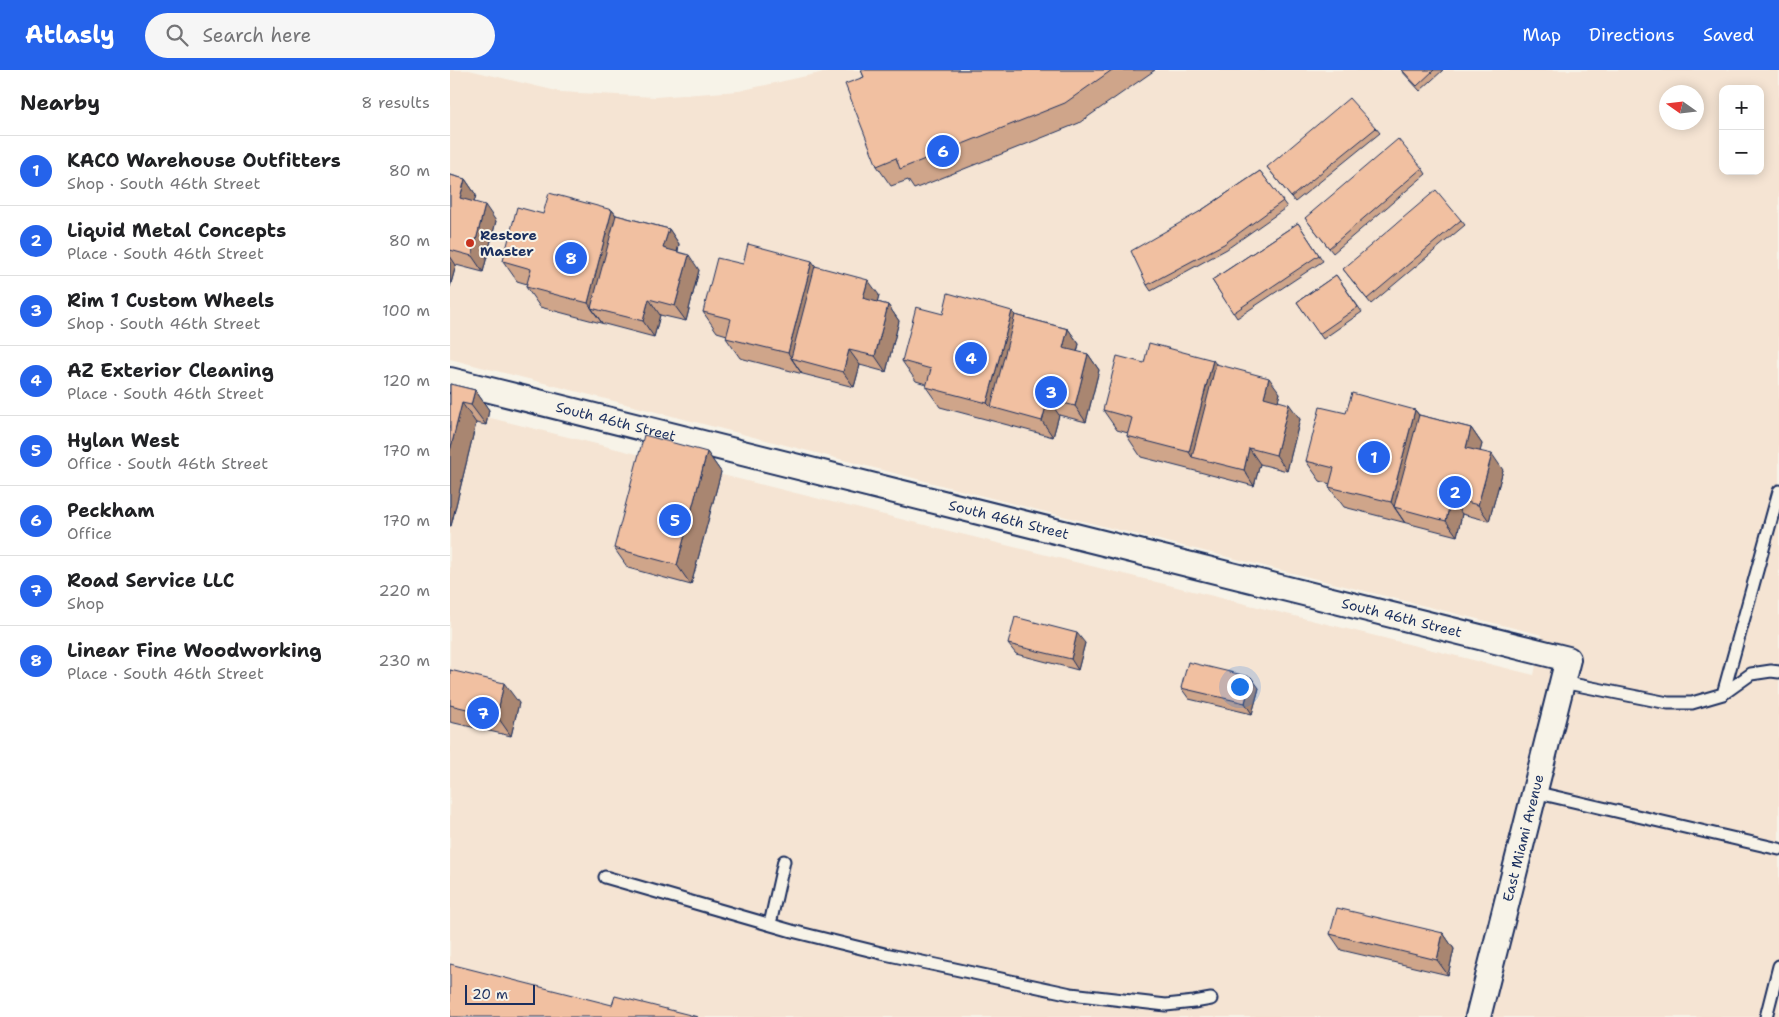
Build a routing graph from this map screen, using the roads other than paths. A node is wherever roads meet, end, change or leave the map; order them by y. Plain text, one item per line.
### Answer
1 (450, 380) edge
2 (1779, 491) edge
3 (1568, 659) joint
4 (1779, 672) edge
5 (1562, 682) junction
6 (1723, 694) junction
7 (1534, 792) junction
8 (1779, 849) edge
9 (784, 861) dead end
10 (605, 877) dead end
11 (770, 924) junction
12 (1779, 966) edge
13 (1210, 999) dead end
14 (1478, 1017) edge
15 (1766, 1017) edge

1 - 3 street, South 46th Street
2 - 6 lane
3 - 5 street, East Miami Avenue
4 - 6 lane
5 - 6 lane
5 - 7 street, East Miami Avenue
7 - 8 lane
7 - 14 street, East Miami Avenue
9 - 11 lane
10 - 11 lane
11 - 13 lane
12 - 15 lane

